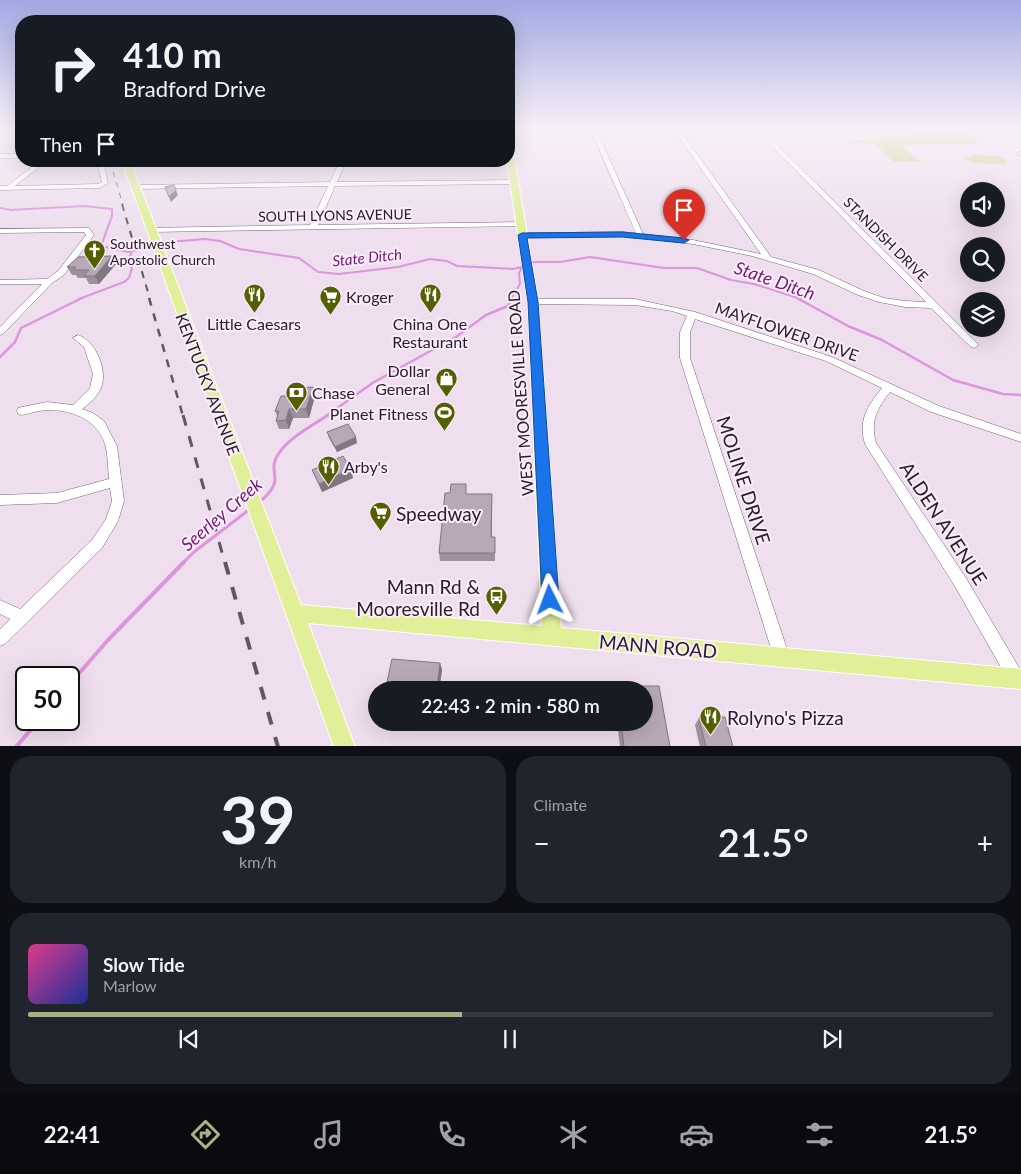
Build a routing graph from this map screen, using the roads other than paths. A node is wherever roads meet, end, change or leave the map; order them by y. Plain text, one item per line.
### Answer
1 (608, 164) edge
2 (701, 164) edge
3 (793, 164) edge
4 (35, 167) edge
5 (101, 167) edge
6 (128, 167) edge
7 (340, 167) edge
8 (512, 167) edge
9 (514, 182) junction
10 (333, 184) junction
11 (135, 187) junction
12 (4, 188) edge
13 (521, 224) junction
14 (313, 227) junction
15 (150, 230) junction
16 (0, 231) edge
17 (522, 235) junction
18 (640, 235) junction
19 (768, 258) junction
20 (49, 281) junction
21 (0, 282) edge
22 (533, 302) junction
23 (933, 305) junction
24 (692, 314) junction
25 (0, 332) edge
26 (78, 338) dead end
27 (974, 345) dead end
28 (889, 387) junction
29 (75, 409) junction
30 (22, 411) dead end
31 (1021, 438) edge
32 (116, 482) junction
33 (0, 500) edge
34 (0, 607) edge
35 (294, 613) junction
36 (22, 618) junction
37 (552, 636) junction
38 (0, 640) edge
39 (782, 658) junction
40 (1019, 679) edge
41 (344, 746) edge

1 - 18 street
2 - 19 street
3 - 23 street, STANDISH DRIVE
4 - 12 street
5 - 12 street
6 - 11 main road, KENTUCKY AVENUE
7 - 10 street
8 - 9 main road, WEST MOORESVILLE ROAD
9 - 10 street
9 - 13 main road, WEST MOORESVILLE ROAD
10 - 11 street
10 - 14 street
11 - 15 main road, KENTUCKY AVENUE
13 - 14 street, SOUTH LYONS AVENUE
13 - 17 main road, WEST MOORESVILLE ROAD
14 - 15 street, SOUTH LYONS AVENUE
15 - 35 main road, KENTUCKY AVENUE
16 - 20 street
17 - 18 street
17 - 22 main road, WEST MOORESVILLE ROAD
18 - 19 street
19 - 23 street
20 - 21 street
20 - 25 street
22 - 24 street, MAYFLOWER DRIVE
22 - 37 main road, WEST MOORESVILLE ROAD
23 - 27 street, STANDISH DRIVE
24 - 28 street, MAYFLOWER DRIVE
24 - 39 street, MOLINE DRIVE
26 - 29 street
28 - 31 street, MAYFLOWER DRIVE
28 - 40 street, ALDEN AVENUE
29 - 30 street
29 - 32 street
32 - 33 street
32 - 36 street
34 - 36 street
35 - 37 main road, MANN ROAD
35 - 41 main road, KENTUCKY AVENUE
36 - 38 street
37 - 39 main road, MANN ROAD
39 - 40 main road, MANN ROAD

